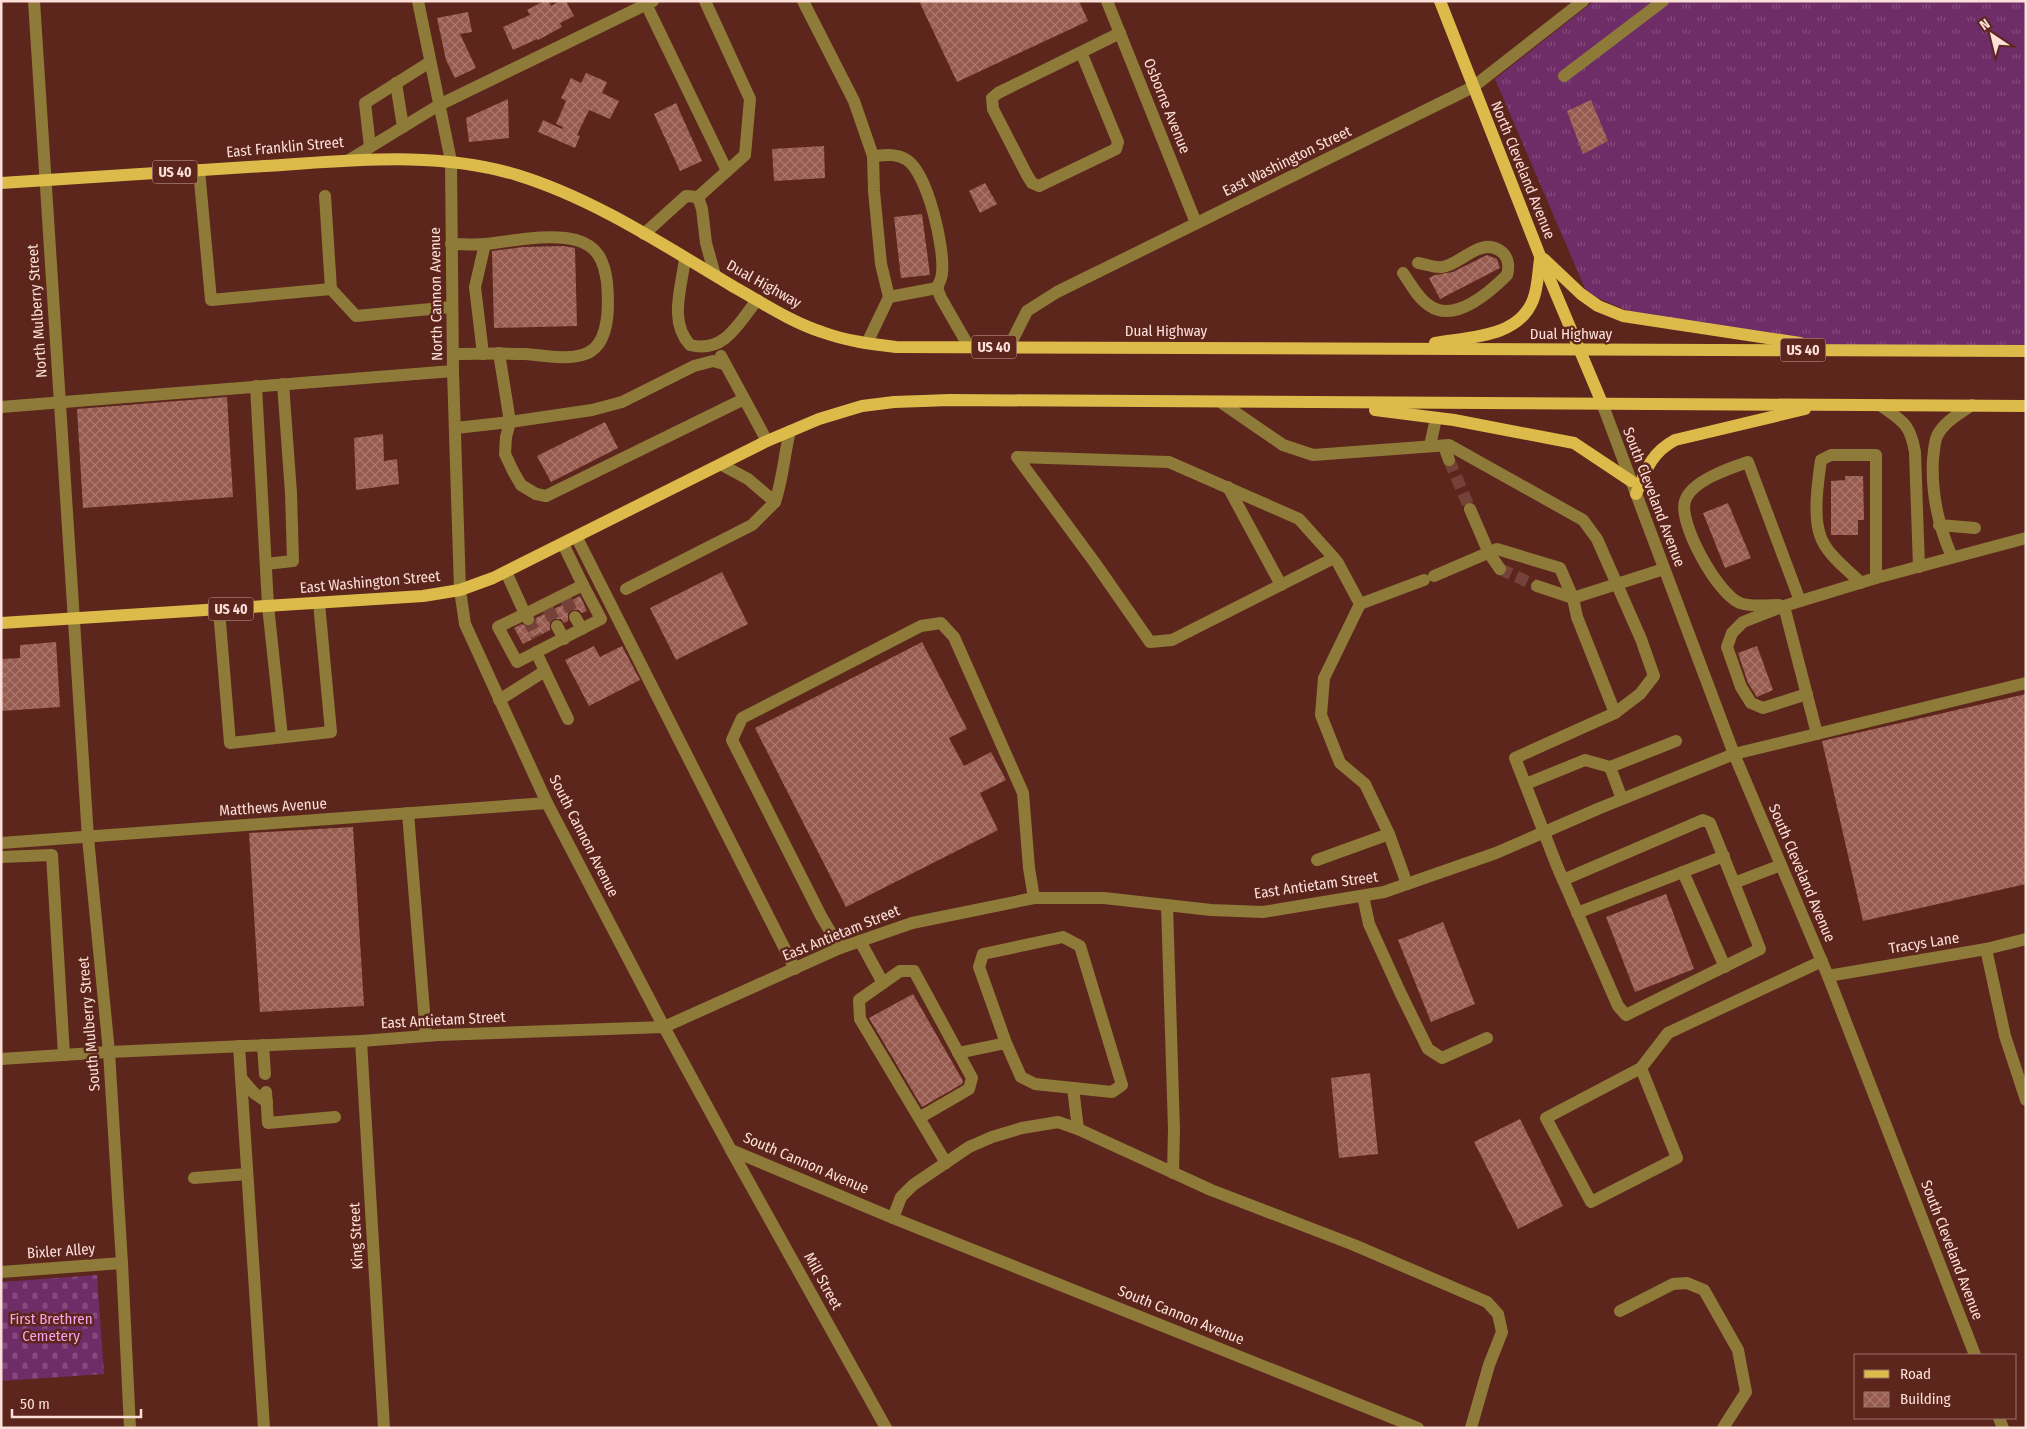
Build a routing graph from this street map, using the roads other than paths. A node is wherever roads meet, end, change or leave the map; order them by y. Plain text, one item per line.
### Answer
1 (34, 1) edge
2 (418, 1) edge
3 (705, 1) edge
4 (802, 1) edge
5 (1107, 1) edge
6 (1440, 1) edge
7 (1584, 1) edge
8 (1663, 1) edge
9 (649, 3) edge
10 (1120, 33) junction
11 (1082, 52) junction
12 (430, 62) junction
13 (1564, 76) dead end
14 (396, 84) junction
15 (1473, 88) junction
16 (439, 105) junction
17 (403, 127) junction
18 (370, 147) junction
19 (873, 156) junction
20 (349, 160) junction
21 (451, 161) junction
22 (199, 170) junction
23 (727, 171) junction
24 (44, 181) junction
25 (1, 183) edge
26 (325, 196) dead end
27 (698, 197) junction
28 (1196, 223) junction
29 (644, 234) junction
30 (451, 244) junction
31 (485, 244) junction
32 (1540, 256) junction
33 (685, 258) junction
34 (1418, 263) dead end
35 (1403, 273) dead end
36 (715, 275) junction
37 (937, 288) junction
38 (331, 289) junction
39 (889, 297) junction
40 (757, 300) junction
41 (452, 307) junction
42 (867, 343) junction
43 (717, 344) junction
44 (1009, 346) junction
45 (969, 347) junction
46 (1405, 349) junction
47 (1580, 350) junction
48 (1843, 350) junction
49 (2026, 351) edge
50 (499, 353) junction
51 (453, 354) junction
52 (483, 354) junction
53 (724, 364) junction
54 (453, 371) junction
55 (283, 384) junction
56 (256, 386) junction
57 (744, 399) junction
58 (1222, 403) junction
59 (1602, 403) junction
60 (59, 404) junction
61 (1323, 404) junction
62 (1824, 404) junction
63 (1880, 405) junction
64 (1972, 405) junction
65 (2026, 406) edge
66 (1, 408) edge
67 (1436, 418) junction
68 (510, 422) junction
69 (456, 428) junction
70 (790, 431) junction
71 (767, 442) junction
72 (1430, 446) junction
73 (1444, 446) junction
74 (1449, 460) tunnel mouth
75 (722, 464) junction
76 (1631, 481) junction
77 (1228, 487) junction
78 (1636, 494) junction
79 (775, 502) junction
80 (1470, 509) tunnel mouth
81 (1939, 525) junction
82 (1975, 528) dead end
83 (577, 538) junction
84 (2026, 538) edge
85 (563, 544) junction
86 (1489, 553) junction
87 (1952, 557) junction
88 (1334, 558) junction
89 (266, 564) junction
90 (1919, 567) junction
91 (1500, 569) tunnel mouth
92 (1664, 569) junction
93 (506, 572) junction
94 (1876, 578) junction
95 (1861, 583) junction
96 (583, 585) junction
97 (1281, 585) junction
98 (1616, 585) junction
99 (1537, 586) tunnel mouth
100 (626, 589) dead end
101 (460, 590) junction
102 (1573, 598) junction
103 (1800, 601) junction
104 (319, 603) junction
105 (1360, 604) junction
106 (268, 606) junction
107 (1784, 606) junction
108 (219, 610) junction
109 (526, 616) junction
110 (575, 617) tunnel mouth
111 (74, 619) junction
112 (1, 623) edge
113 (557, 626) tunnel mouth
114 (582, 629) junction
115 (537, 637) tunnel mouth
116 (564, 638) junction
117 (539, 651) junction
118 (545, 671) junction
119 (2026, 683) edge
120 (1807, 694) junction
121 (500, 700) junction
122 (1615, 713) junction
123 (568, 719) dead end
124 (1817, 734) junction
125 (282, 737) junction
126 (1676, 741) dead end
127 (1734, 754) junction
128 (1610, 768) junction
129 (1526, 784) junction
130 (1622, 799) junction
131 (547, 803) junction
132 (408, 813) junction
133 (1545, 832) junction
134 (1389, 834) junction
135 (88, 838) junction
136 (1, 843) edge
137 (1724, 856) junction
138 (1, 857) edge
139 (1317, 860) dead end
140 (1781, 865) junction
141 (1683, 872) junction
142 (1563, 880) junction
143 (1734, 883) junction
144 (1407, 884) junction
145 (1363, 896) junction
146 (1034, 898) junction
147 (1167, 905) junction
148 (1577, 913) junction
149 (2026, 939) edge
150 (860, 941) junction
151 (840, 948) junction
152 (1986, 949) junction
153 (1822, 961) junction
154 (1725, 967) junction
155 (795, 968) junction
156 (1828, 976) junction
157 (883, 983) junction
158 (664, 1027) junction
159 (426, 1036) junction
160 (1487, 1038) dead end
161 (361, 1042) junction
162 (1006, 1043) junction
163 (263, 1045) junction
164 (239, 1046) junction
165 (109, 1052) junction
166 (958, 1053) junction
167 (64, 1055) junction
168 (1, 1059) edge
169 (1641, 1068) junction
170 (265, 1074) dead end
171 (241, 1078) junction
172 (1072, 1088) junction
173 (2026, 1100) edge
174 (335, 1117) dead end
175 (919, 1118) junction
176 (1078, 1129) junction
177 (731, 1150) junction
178 (946, 1163) junction
179 (1173, 1173) junction
180 (247, 1174) junction
181 (194, 1178) dead end
182 (893, 1218) junction
183 (122, 1263) junction
184 (1, 1272) edge
185 (1620, 1311) dead end
186 (1975, 1354) edge
187 (130, 1428) edge
188 (264, 1428) edge
189 (384, 1428) edge
190 (886, 1428) edge
191 (1418, 1428) edge
192 (1471, 1428) edge
193 (1723, 1428) edge

1 - 24 street, North Mulberry Street
2 - 12 street, North Cannon Avenue
3 - 23 street
4 - 19 street
5 - 10 street, Osborne Avenue
6 - 15 main road, North Cleveland Avenue
7 - 15 street, East Washington Street
8 - 13 street
9 - 16 street, East Franklin Street
9 - 23 street
10 - 11 street
10 - 28 street, Osborne Avenue
11 - 11 street
12 - 14 street
12 - 16 street, North Cannon Avenue
14 - 17 street
14 - 18 street
15 - 28 street, East Washington Street
15 - 32 main road, North Cleveland Avenue
16 - 17 street, East Franklin Street
16 - 21 street, North Cannon Avenue
17 - 18 street, East Franklin Street
18 - 20 street, East Franklin Street
19 - 37 street
19 - 39 street
20 - 21 main road, Dual Highway / US 40
20 - 22 main road, East Franklin Street / US 40
21 - 29 main road, Dual Highway / US 40
21 - 30 street, North Cannon Avenue
22 - 24 main road, East Franklin Street / US 40
22 - 38 street
23 - 27 street
24 - 25 main road, East Franklin Street / US 40
24 - 60 street, North Mulberry Street
26 - 38 street
27 - 29 street
27 - 36 street
28 - 44 street, East Washington Street
29 - 33 main road, Dual Highway / US 40
30 - 31 street
30 - 41 street, North Cannon Avenue
31 - 50 street
31 - 52 street
32 - 46 main road
32 - 47 main road, North Cleveland Avenue
32 - 48 main road
33 - 36 main road, Dual Highway / US 40
33 - 43 street
34 - 35 street
36 - 40 main road, Dual Highway / US 40
37 - 39 street
37 - 45 street
38 - 41 street
39 - 42 street
40 - 42 main road, Dual Highway / US 40
40 - 43 street
41 - 51 street, North Cannon Avenue
42 - 45 main road, Dual Highway / US 40
43 - 53 street
44 - 45 main road, Dual Highway / US 40
44 - 46 main road, Dual Highway / US 40
46 - 47 main road, Dual Highway / US 40
47 - 48 main road, Dual Highway / US 40
47 - 59 main road, North Cleveland Avenue
48 - 49 main road, Dual Highway / US 40
50 - 52 street
50 - 68 street
51 - 52 street
51 - 54 street, North Cannon Avenue
53 - 57 street
53 - 68 street
54 - 55 street
54 - 69 street, North Cannon Avenue
55 - 56 street
55 - 89 street
56 - 60 street
56 - 89 street
57 - 68 street
57 - 71 street
58 - 61 main road, US 40
58 - 70 main road, US 40
58 - 72 street
59 - 61 main road, US 40
59 - 62 main road, US 40
59 - 76 street, South Cleveland Avenue
60 - 66 street
60 - 111 street, North Mulberry Street
61 - 67 main road
62 - 63 main road, US 40
62 - 78 main road
63 - 64 main road, US 40
63 - 90 street
64 - 65 main road, US 40
64 - 81 street
67 - 72 street
67 - 76 main road
68 - 69 street
69 - 101 street, North Cannon Avenue
70 - 71 main road, US 40
70 - 79 street
71 - 75 main road, East Washington Street / US 40
72 - 73 street
73 - 74 street
73 - 98 street
75 - 79 street
75 - 83 main road, East Washington Street / US 40
76 - 78 street, South Cleveland Avenue
77 - 88 street
77 - 97 street
77 - 97 street
78 - 92 street, South Cleveland Avenue
79 - 100 street
80 - 86 street
81 - 82 street
81 - 87 street
83 - 85 main road, East Washington Street / US 40
83 - 155 street
84 - 87 street
85 - 93 main road, East Washington Street / US 40
85 - 96 street
86 - 91 street
86 - 102 street
86 - 105 street
87 - 90 street
88 - 97 street
88 - 105 street
89 - 106 street
90 - 94 street
92 - 98 street
92 - 127 street, South Cleveland Avenue
93 - 101 main road, East Washington Street / US 40
93 - 109 street
94 - 95 street
94 - 95 street
95 - 103 street
96 - 109 street
96 - 114 street
98 - 102 street
98 - 122 street
99 - 102 street
101 - 104 main road, East Washington Street / US 40
101 - 121 street, South Cannon Avenue
102 - 122 street
103 - 107 street
103 - 107 street
104 - 106 main road, East Washington Street / US 40
104 - 125 street
105 - 134 street
106 - 108 main road, East Washington Street / US 40
106 - 125 street
107 - 120 street
107 - 120 street
108 - 111 main road, East Washington Street / US 40
108 - 125 street
109 - 117 street
110 - 114 street
111 - 112 main road, East Washington Street / US 40
111 - 135 street, South Mulberry Street
113 - 116 street
114 - 116 street
115 - 117 street
116 - 117 street
117 - 118 street
118 - 121 street
118 - 123 street
119 - 124 street, East Antietam Street
120 - 124 street
121 - 131 street, South Cannon Avenue
122 - 129 street
124 - 127 street, East Antietam Street
126 - 128 street
127 - 130 street, East Antietam Street
127 - 140 street, South Cleveland Avenue
128 - 129 street
128 - 130 street
129 - 133 street
130 - 133 street, East Antietam Street
131 - 132 street, Matthews Avenue
131 - 158 street, South Cannon Avenue
132 - 135 street, Matthews Avenue
132 - 159 street
133 - 142 street
133 - 144 street, East Antietam Street
134 - 139 street
134 - 144 street
135 - 136 street, Matthews Avenue
135 - 165 street, South Mulberry Street
137 - 141 street
137 - 142 street
137 - 143 street
138 - 167 street
140 - 143 street
140 - 153 street, South Cleveland Avenue
141 - 148 street
141 - 154 street
142 - 148 street
143 - 154 street
144 - 145 street, East Antietam Street
145 - 147 street, East Antietam Street
145 - 160 street
146 - 147 street, East Antietam Street
146 - 150 street, East Antietam Street
146 - 151 street
147 - 179 street
148 - 154 street
149 - 152 street, Tracys Lane
150 - 151 street, East Antietam Street
150 - 157 street
151 - 155 street, East Antietam Street
152 - 156 street, Tracys Lane
152 - 173 street
153 - 156 street, South Cleveland Avenue
153 - 169 street
155 - 158 street, East Antietam Street
156 - 186 street, South Cleveland Avenue
157 - 166 street
157 - 175 street
158 - 159 street, East Antietam Street
158 - 177 street, South Cannon Avenue
159 - 161 street, East Antietam Street
161 - 163 street, East Antietam Street
161 - 189 street, King Street
162 - 166 street
162 - 172 street
162 - 172 street
163 - 164 street, East Antietam Street
163 - 170 street
164 - 165 street, East Antietam Street
164 - 171 street
165 - 167 street, East Antietam Street
165 - 183 street, South Mulberry Street
166 - 175 street
167 - 168 street, East Antietam Street
169 - 169 street
171 - 174 street
171 - 180 street
172 - 176 street
175 - 178 street
176 - 178 street
176 - 179 street
177 - 182 street, South Cannon Avenue
177 - 190 street, Mill Street
178 - 182 street
179 - 192 street
180 - 181 street
180 - 188 street
182 - 191 street, South Cannon Avenue
183 - 184 street, Bixler Alley
183 - 187 street, South Mulberry Street
185 - 193 street

